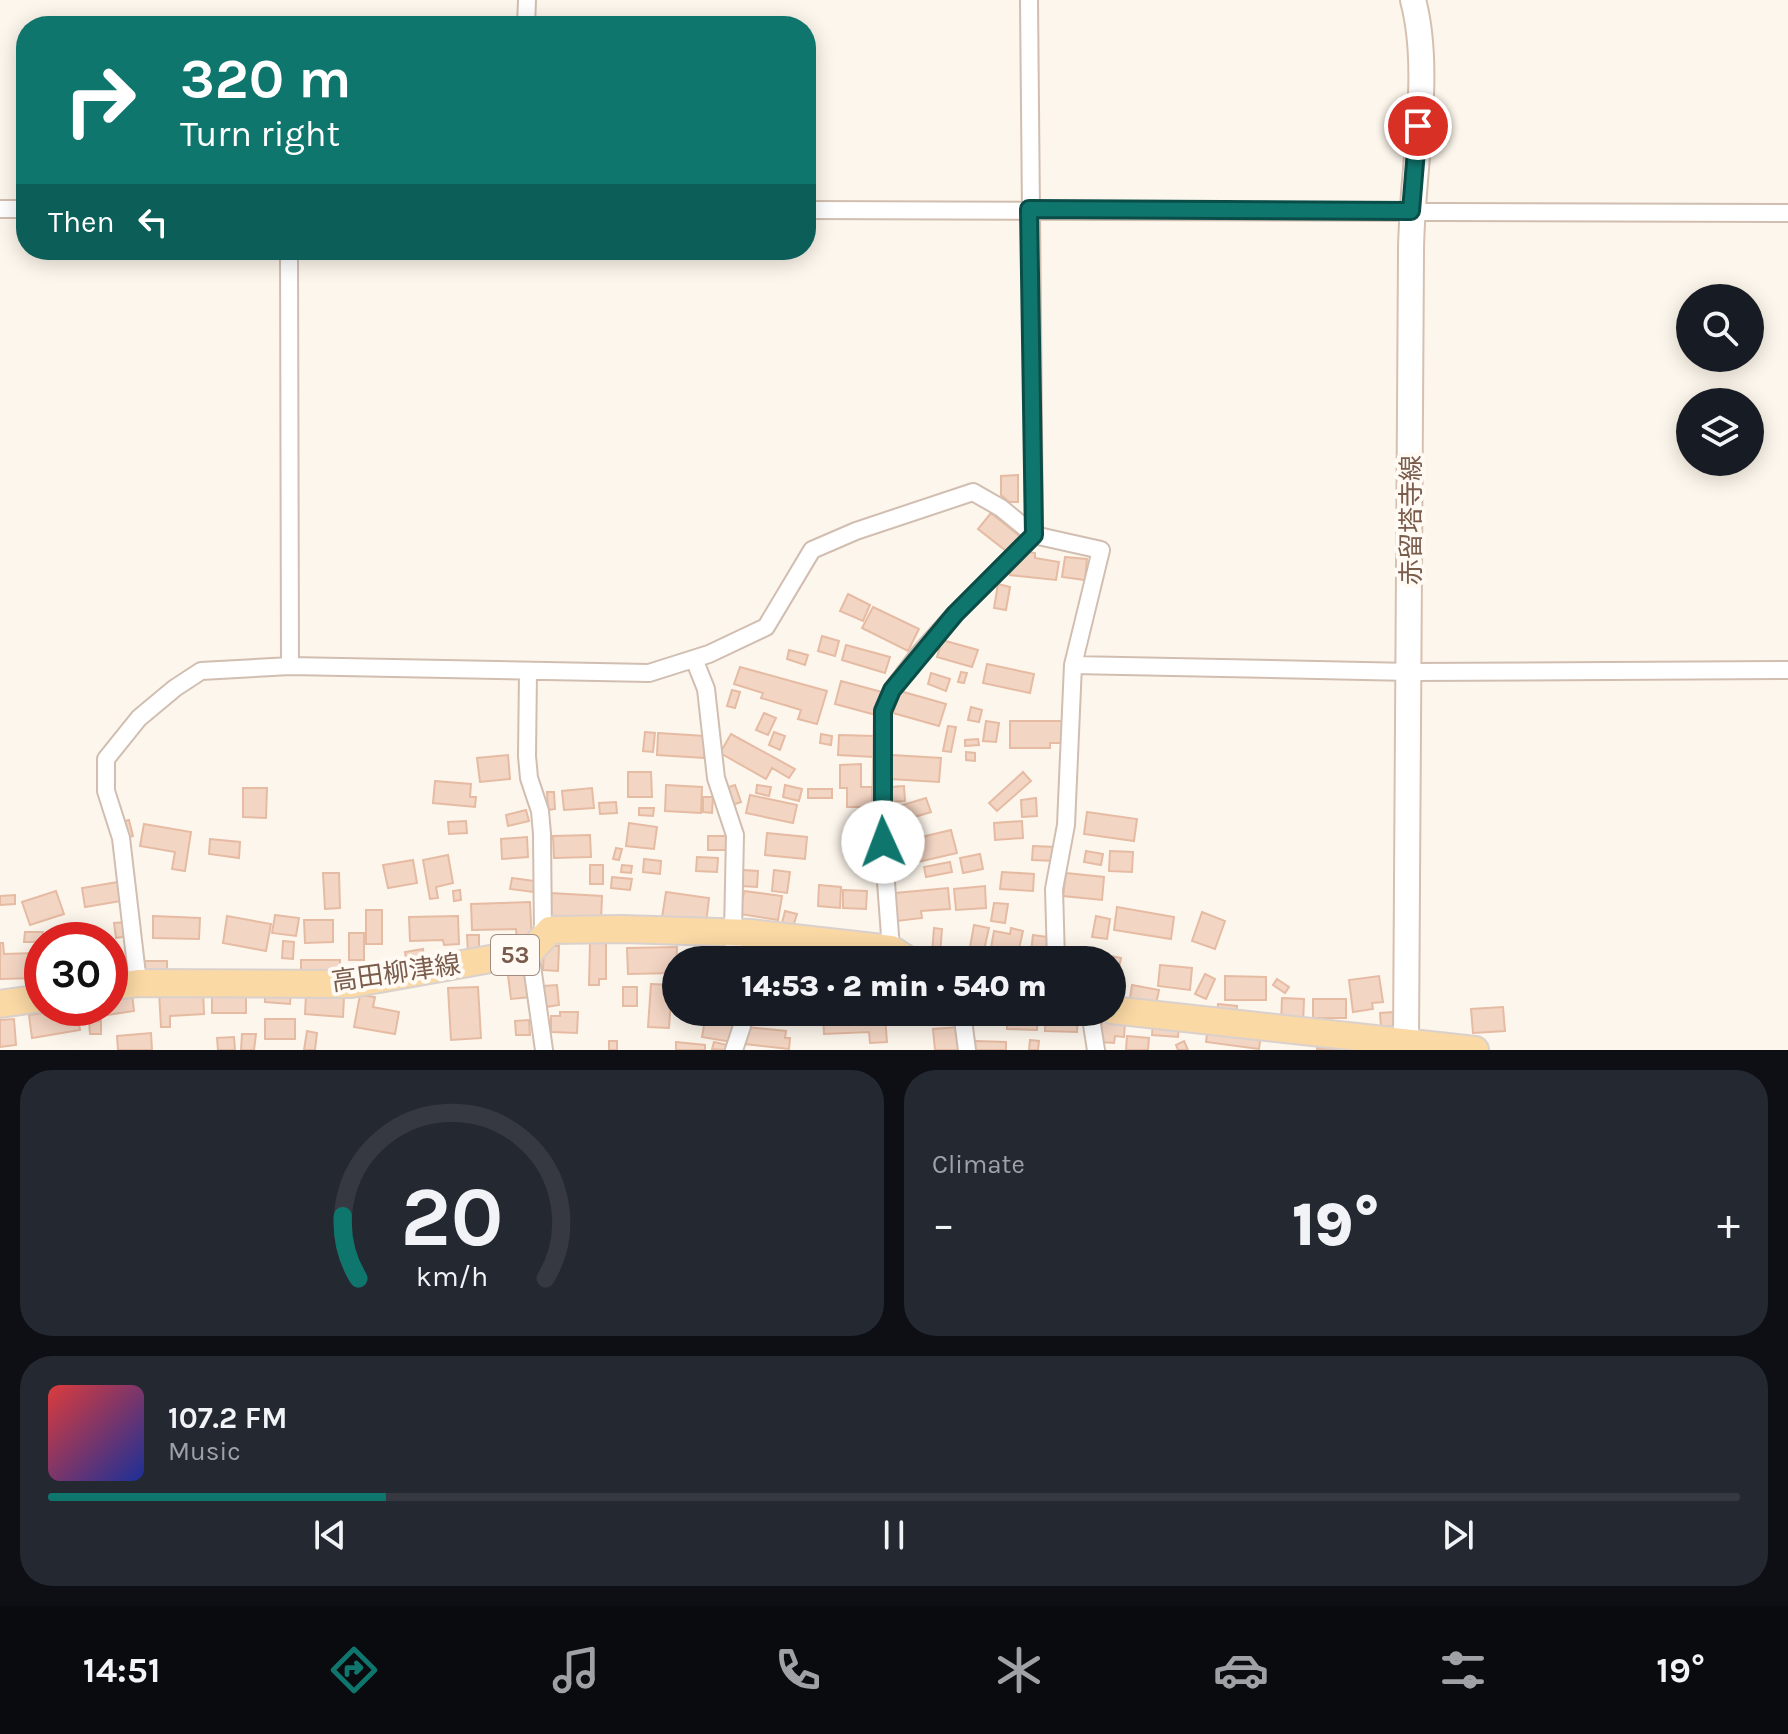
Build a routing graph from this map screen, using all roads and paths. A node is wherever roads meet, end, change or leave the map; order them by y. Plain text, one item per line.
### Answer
1 (1029, 0) edge
2 (1413, 0) edge
3 (1029, 209) junction
4 (816, 210) edge
5 (1411, 211) junction
6 (1788, 213) edge
7 (289, 260) edge
8 (1034, 535) junction
9 (694, 659) junction
10 (1073, 665) junction
11 (290, 666) junction
12 (1788, 670) edge
13 (528, 671) junction
14 (1411, 672) junction
15 (733, 932) junction
16 (536, 944) junction
17 (734, 946) edge
18 (839, 946) edge
19 (898, 946) edge
20 (1056, 946) edge
21 (138, 983) junction
22 (128, 984) edge
23 (24, 1001) edge
24 (0, 1004) edge
25 (1126, 1011) edge
26 (742, 1026) edge
27 (964, 1026) edge
28 (1092, 1026) edge
29 (1406, 1041) junction
30 (544, 1050) edge
31 (734, 1050) edge
32 (967, 1050) edge
33 (1096, 1050) edge
34 (1475, 1050) edge

1 - 3 street
2 - 5 main road, 赤留塔寺線
3 - 4 street
3 - 5 street
3 - 8 street
5 - 6 street
5 - 14 main road, 赤留塔寺線
7 - 11 street
8 - 9 street
8 - 10 street
8 - 19 street
9 - 13 street
9 - 15 street
10 - 14 street
10 - 20 street
11 - 13 street
11 - 21 street
12 - 14 street
13 - 16 street
14 - 29 main road, 赤留塔寺線
15 - 16 main road, 高田柳津線 / 53
15 - 17 street
15 - 18 main road, 高田柳津線 / 53
16 - 21 main road, 高田柳津線 / 53
16 - 30 street
21 - 22 main road, 高田柳津線 / 53
23 - 24 main road
25 - 29 main road
26 - 31 street
27 - 32 street
28 - 33 street
29 - 34 main road

